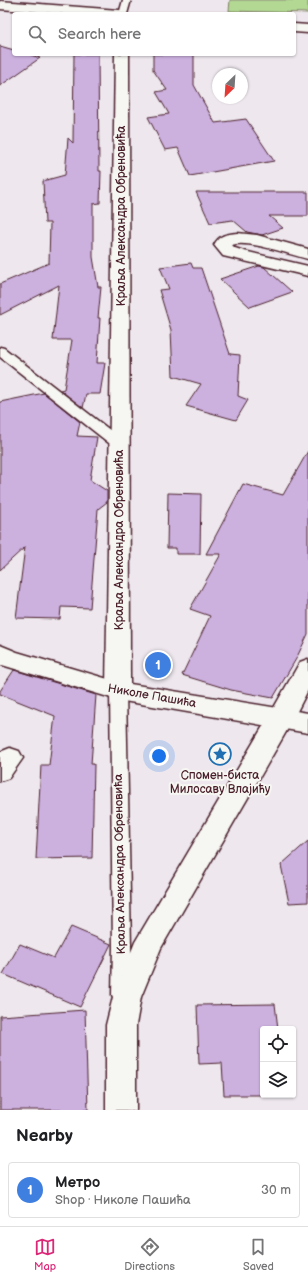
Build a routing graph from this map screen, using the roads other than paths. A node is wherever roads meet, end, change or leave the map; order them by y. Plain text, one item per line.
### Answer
1 (127, 0) edge
2 (0, 5) edge
3 (93, 12) edge
4 (123, 12) edge
5 (296, 28) edge
6 (308, 29) edge
7 (122, 56) edge
8 (0, 351) edge
9 (119, 444) junction
10 (0, 654) edge
11 (308, 668) edge
12 (118, 692) junction
13 (281, 718) junction
14 (308, 723) edge
15 (121, 1025) junction
16 (121, 1110) edge

1 - 4 lane
2 - 3 street
5 - 6 street
7 - 9 street, Краља Александра Обреновића
8 - 9 lane
9 - 12 street, Краља Александра Обреновића
10 - 12 street, Николе Пашића
11 - 13 street, Краља Александра Обреновића
12 - 13 street, Николе Пашића
12 - 15 lane, Краља Александра Обреновића
13 - 14 street, Николе Пашића
13 - 15 street, Краља Александра Обреновића
15 - 16 street, Краља Александра Обреновића

